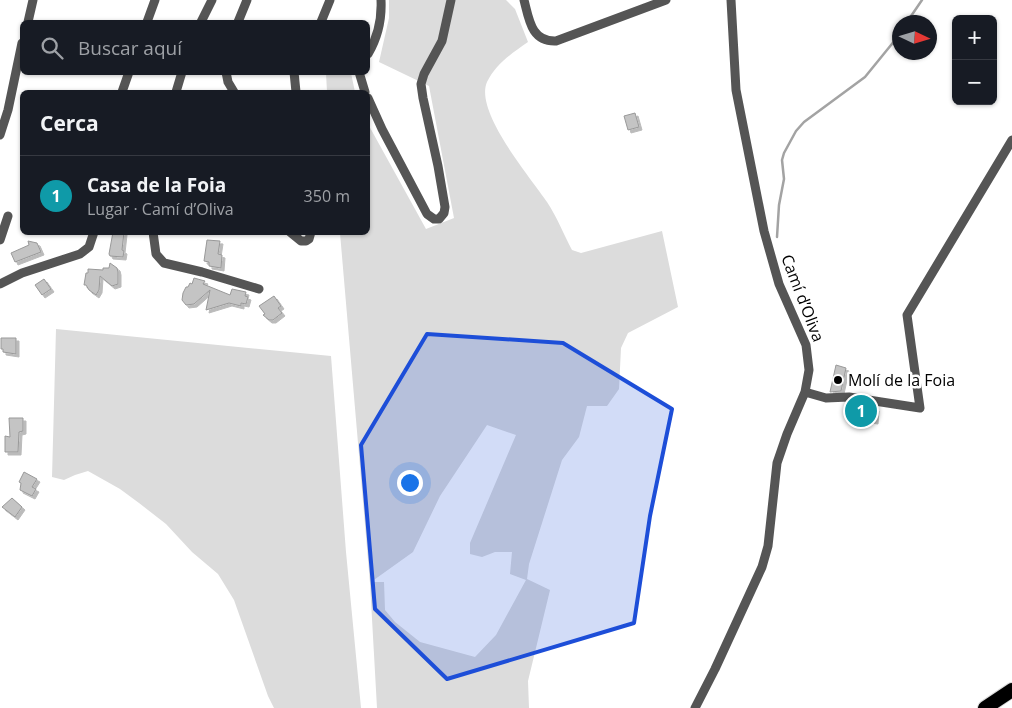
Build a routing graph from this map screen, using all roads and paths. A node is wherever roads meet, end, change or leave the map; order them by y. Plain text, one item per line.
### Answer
1 (33, 0) edge
2 (155, 0) edge
3 (212, 0) edge
4 (247, 0) edge
5 (330, 0) edge
6 (381, 0) edge
7 (451, 0) edge
8 (524, 0) edge
9 (666, 0) edge
10 (731, 0) edge
11 (28, 20) edge
12 (148, 20) edge
13 (202, 20) edge
14 (239, 20) edge
15 (323, 20) edge
16 (370, 50) edge
17 (20, 53) edge
18 (128, 75) edge
19 (181, 75) edge
20 (227, 75) edge
21 (294, 75) edge
22 (360, 75) edge
23 (123, 90) edge
24 (177, 90) edge
25 (233, 90) edge
26 (296, 90) edge
27 (364, 90) edge
28 (370, 102) edge
29 (0, 134) edge
30 (1012, 140) edge
31 (8, 216) dead end
32 (93, 235) edge
33 (153, 235) edge
34 (294, 235) edge
35 (311, 235) edge
36 (0, 240) edge
37 (0, 284) edge
38 (259, 289) dead end
39 (805, 392) junction
40 (1012, 690) edge
41 (695, 708) edge
42 (985, 708) edge

1 - 11 street
2 - 12 street
3 - 13 street
4 - 14 street
5 - 15 street
6 - 16 street
7 - 28 street
8 - 9 street
10 - 39 street, Camí d’Oliva
17 - 29 street
18 - 23 street
19 - 24 street
20 - 25 street
21 - 26 street
22 - 27 street
30 - 39 street
31 - 36 street
32 - 37 street
33 - 38 street
34 - 35 street
39 - 41 street, Camí d’Oliva
40 - 42 highway

